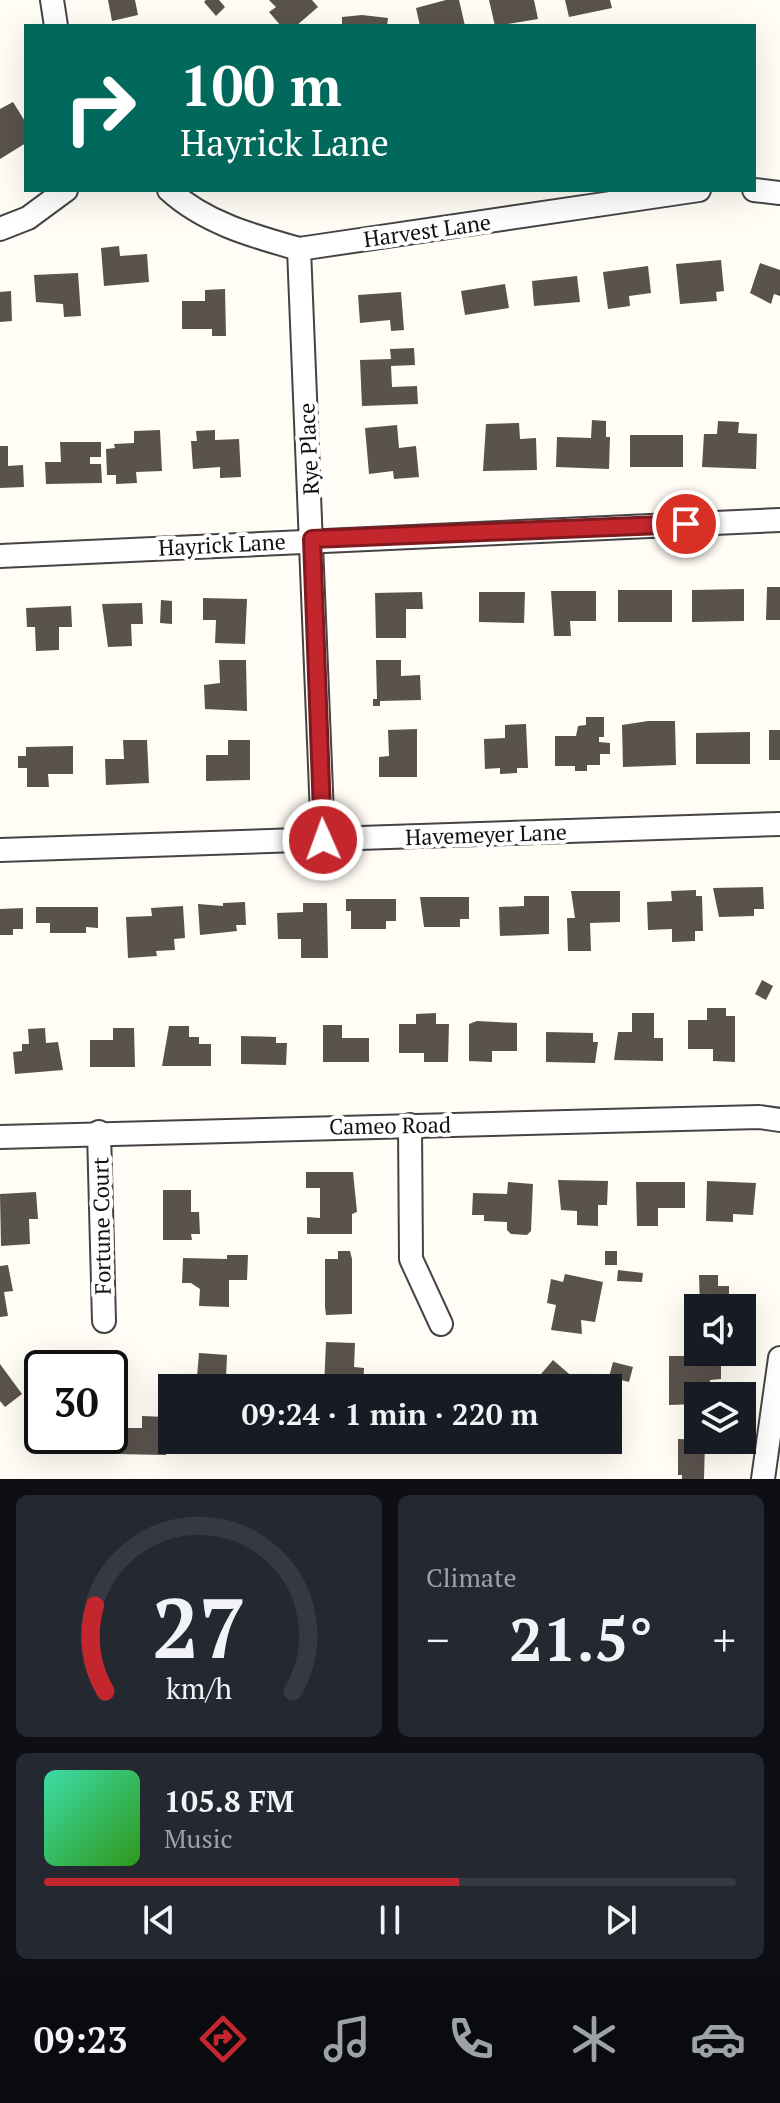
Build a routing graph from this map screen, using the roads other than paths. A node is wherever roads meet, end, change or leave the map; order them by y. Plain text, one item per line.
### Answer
1 (52, 0) edge
2 (56, 24) edge
3 (756, 190) edge
4 (63, 192) edge
5 (171, 192) edge
6 (685, 192) edge
7 (780, 193) edge
8 (0, 229) edge
9 (299, 249) junction
10 (780, 520) edge
11 (312, 539) junction
12 (0, 556) edge
13 (780, 824) edge
14 (323, 840) junction
15 (0, 850) edge
16 (780, 1120) edge
17 (410, 1125) junction
18 (99, 1132) junction
19 (0, 1137) edge
20 (104, 1321) dead end
21 (441, 1324) dead end
22 (780, 1358) edge
23 (763, 1479) edge

1 - 2 street
3 - 7 street
4 - 8 street
5 - 9 street, Harvest Lane
6 - 9 street, Harvest Lane
9 - 11 street, Rye Place
10 - 11 street, Hayrick Lane
11 - 12 street, Hayrick Lane
11 - 14 street, Rye Place
13 - 14 street, Havemeyer Lane
14 - 15 street, Havemeyer Lane
16 - 17 street, Cameo Road
17 - 18 street, Cameo Road
17 - 21 street
18 - 19 street, Cameo Road
18 - 20 street, Fortune Court
22 - 23 street

